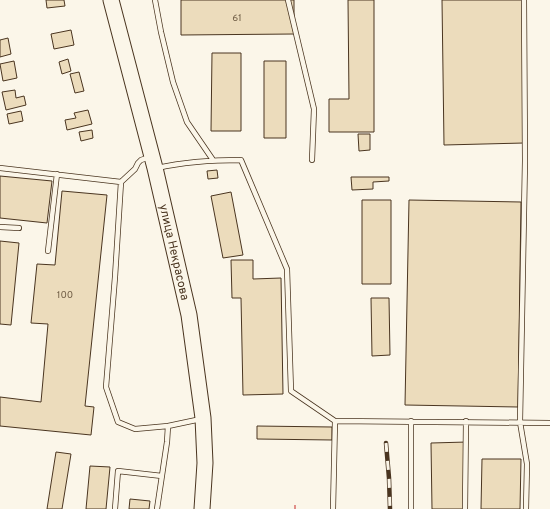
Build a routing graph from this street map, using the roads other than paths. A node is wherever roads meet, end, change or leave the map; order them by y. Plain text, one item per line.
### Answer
1 (111, 0) edge
2 (155, 0) edge
3 (288, 0) edge
4 (524, 0) edge
5 (213, 160) junction
6 (312, 160) dead end
7 (153, 162) junction
8 (0, 168) edge
9 (57, 174) junction
10 (121, 182) junction
11 (0, 227) edge
12 (19, 228) dead end
13 (48, 251) dead end
14 (203, 418) junction
15 (335, 421) junction
16 (411, 421) junction
17 (466, 422) junction
18 (520, 422) junction
19 (550, 423) edge
20 (168, 426) junction
21 (162, 476) junction
22 (115, 509) edge
23 (157, 509) edge
24 (202, 509) edge
25 (333, 509) edge
26 (411, 509) edge
27 (465, 509) edge
28 (526, 509) edge

1 - 7 main road, улица Некрасова
2 - 5 lane
3 - 6 lane
4 - 18 lane
5 - 7 lane
5 - 15 lane
7 - 10 lane
7 - 14 main road, улица Некрасова
8 - 9 lane
9 - 10 lane
9 - 13 lane
10 - 20 lane
11 - 12 lane
14 - 20 lane
14 - 24 main road, улица Некрасова
15 - 16 lane
15 - 25 lane
16 - 17 lane
16 - 26 lane
17 - 18 lane
17 - 27 lane
18 - 19 lane
18 - 28 lane
20 - 21 lane
21 - 22 lane
21 - 23 lane

